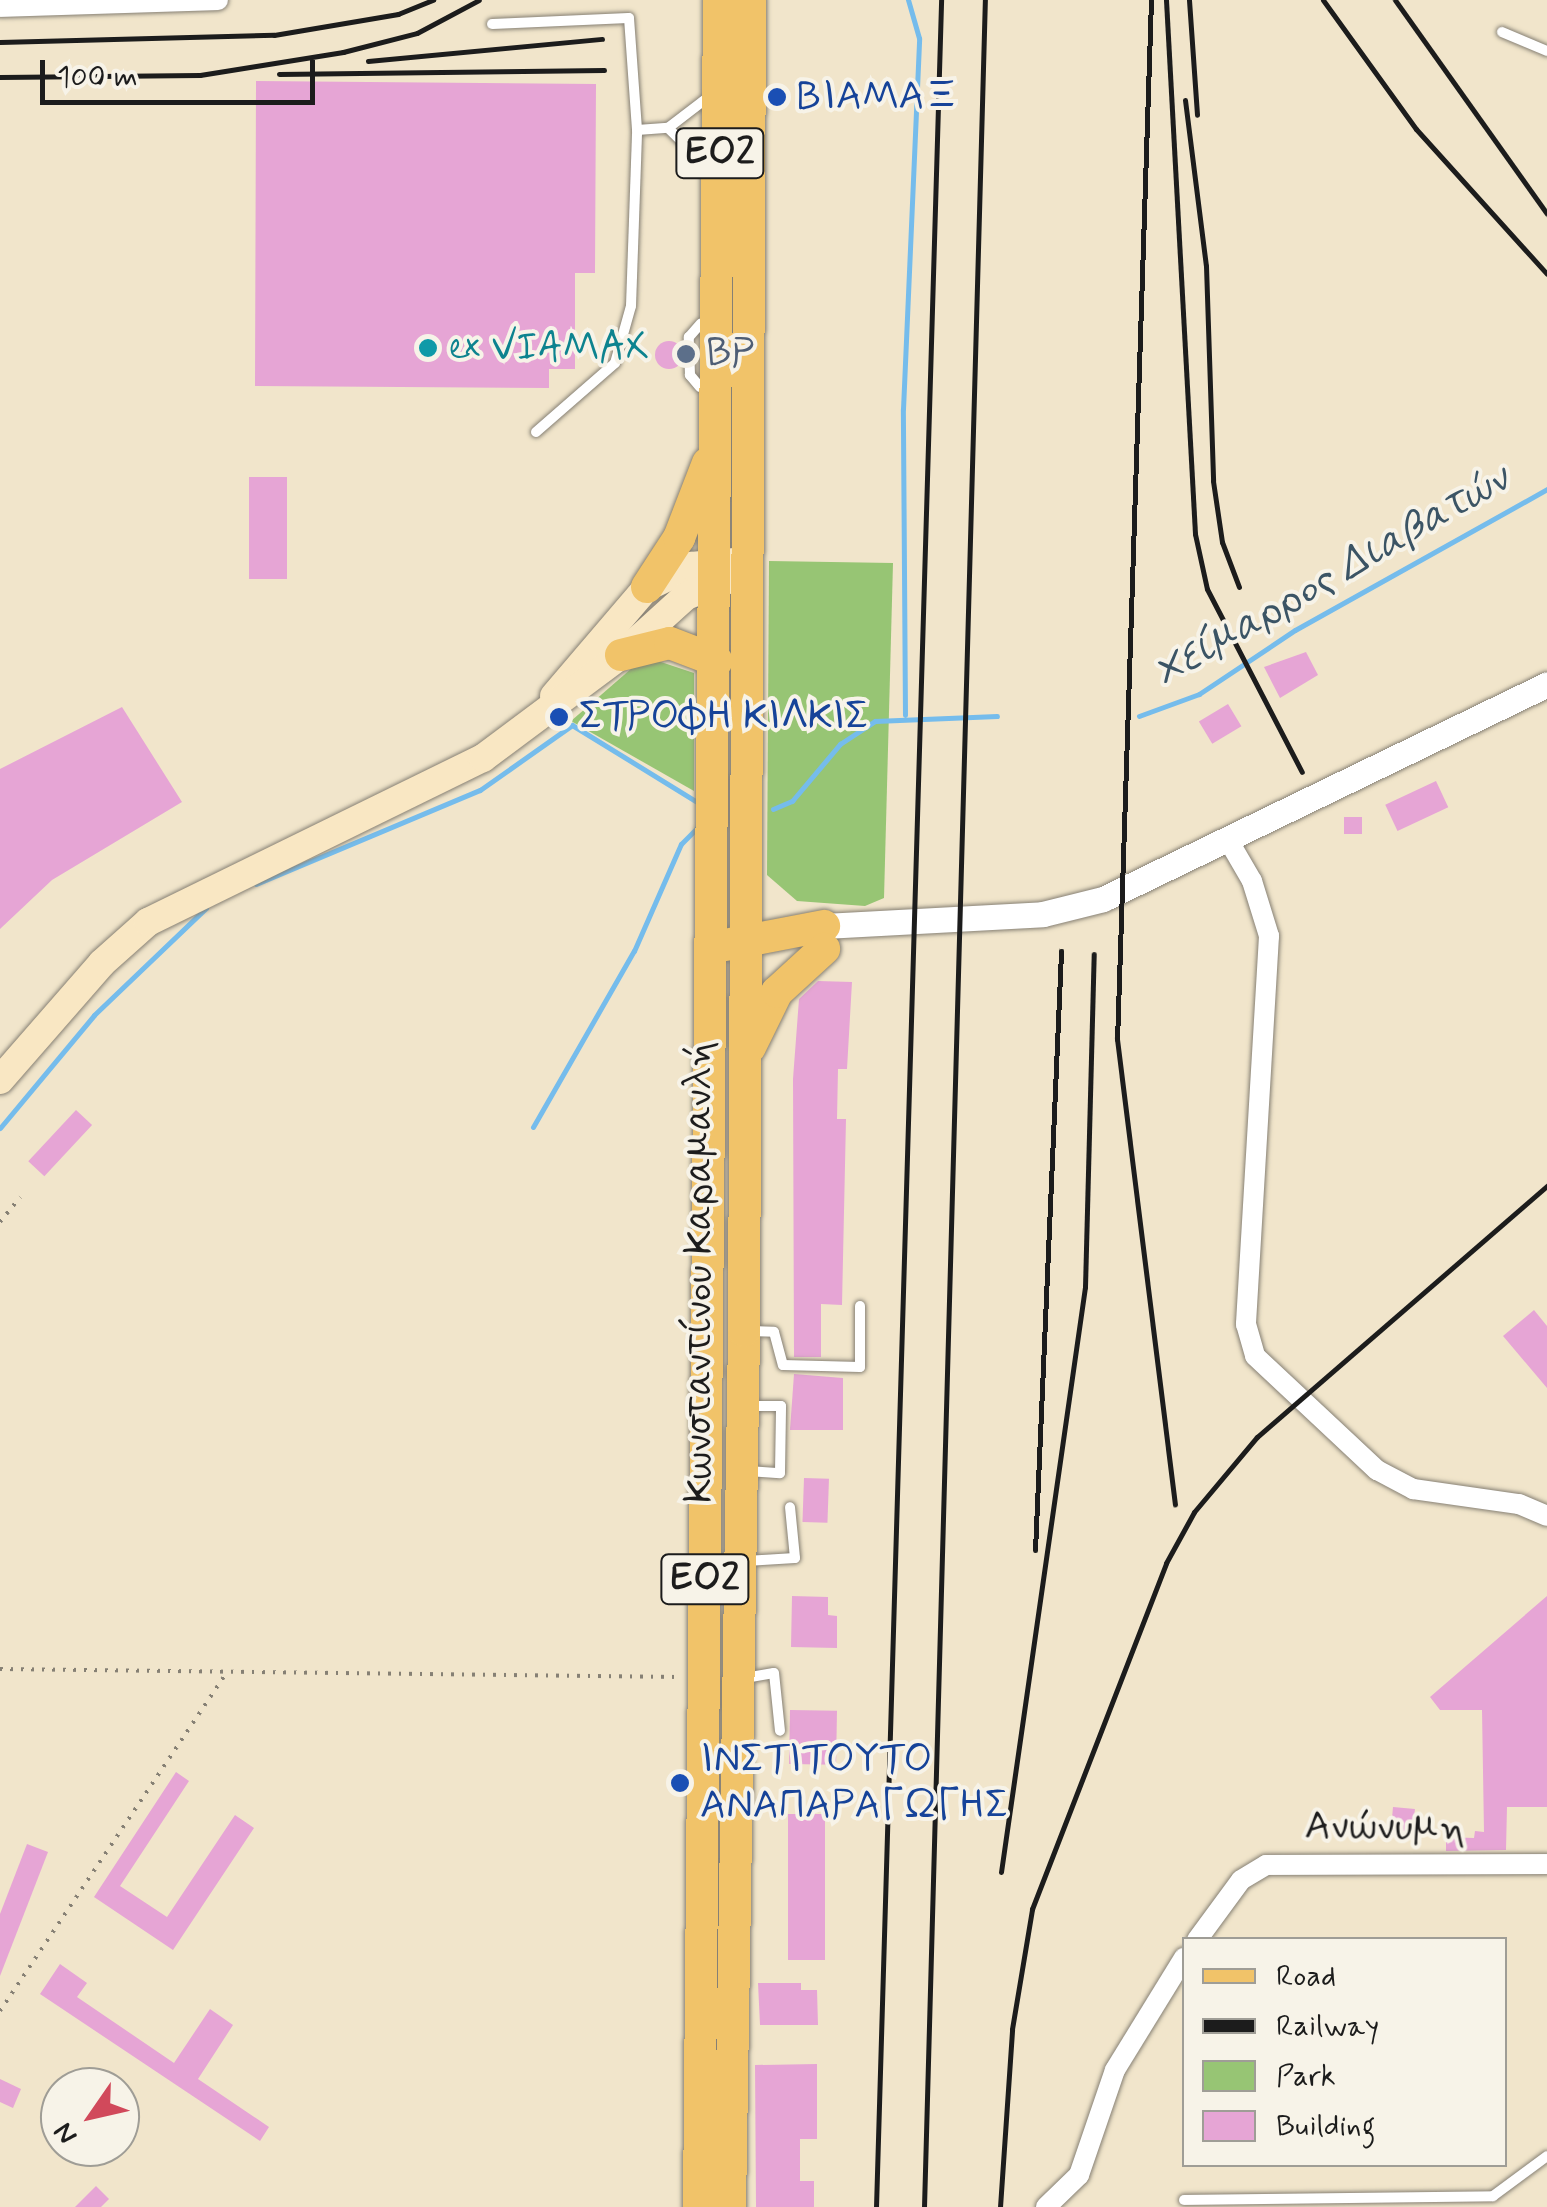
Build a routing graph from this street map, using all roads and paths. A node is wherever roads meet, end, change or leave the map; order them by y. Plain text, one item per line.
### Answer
1 (218, 0) edge
2 (719, 0) edge
3 (750, 0) edge
4 (0, 7) edge
5 (492, 24) dead end
6 (1502, 32) dead end
7 (1547, 51) edge
8 (720, 88) junction
9 (668, 128) junction
10 (637, 130) junction
11 (720, 180) junction
12 (702, 323) dead end
13 (700, 387) dead end
14 (717, 430) junction
15 (536, 432) dead end
16 (733, 571) junction
17 (647, 587) junction
18 (622, 656) junction
19 (717, 661) junction
20 (1547, 684) edge
21 (539, 718) junction
22 (1227, 838) junction
23 (744, 873) junction
24 (824, 937) junction
25 (711, 952) junction
26 (744, 952) junction
27 (744, 1066) junction
28 (0, 1080) edge
29 (20, 1198) dead end
30 (0, 1222) edge
31 (860, 1306) dead end
32 (744, 1330) junction
33 (790, 1507) dead end
34 (1547, 1516) edge
35 (740, 1562) junction
36 (0, 1669) edge
37 (225, 1675) junction
38 (739, 1679) junction
39 (704, 1684) junction
40 (780, 1730) dead end
41 (1547, 1864) edge
42 (1199, 1937) edge
43 (1182, 1961) edge
44 (0, 2011) edge
45 (1547, 2156) edge
46 (1184, 2200) dead end
47 (699, 2207) edge
48 (730, 2207) edge
49 (1046, 2207) edge

1 - 4 street
2 - 8 main road, ΕΟ2
3 - 16 main road, ΕΟ2
5 - 10 lane
6 - 7 lane
8 - 9 lane
8 - 11 main road, ΕΟ2
9 - 10 lane
9 - 11 lane
10 - 15 lane
11 - 14 main road, ΕΟ2
12 - 13 lane
14 - 16 main road, ΕΟ2
14 - 17 main road
16 - 17 main road
16 - 18 main road
16 - 19 main road, ΕΟ2
16 - 23 main road, Κωνσταντίνου Καραμανλή / ΕΟ2
17 - 21 main road
18 - 19 main road
18 - 21 main road
19 - 25 main road, Κωνσταντίνου Καραμανλή / ΕΟ2
20 - 22 street
21 - 28 main road
22 - 24 street
22 - 34 street
23 - 24 main road
23 - 26 main road, Κωνσταντίνου Καραμανλή / ΕΟ2
24 - 26 main road
24 - 27 main road
25 - 26 main road
25 - 39 main road, Κωνσταντίνου Καραμανλή / ΕΟ2
26 - 27 main road, Κωνσταντίνου Καραμανλή / ΕΟ2
27 - 32 main road, Κωνσταντίνου Καραμανλή / ΕΟ2
29 - 30 path
31 - 32 lane
32 - 35 main road, Κωνσταντίνου Καραμανλή / ΕΟ2
33 - 35 lane
35 - 38 main road, Κωνσταντίνου Καραμανλή / ΕΟ2
36 - 37 path
37 - 39 path
37 - 44 path
38 - 40 lane
38 - 48 main road, Κωνσταντίνου Καραμανλή / ΕΟ2
39 - 47 main road, Κωνσταντίνου Καραμανλή / ΕΟ2
41 - 42 street, Ανώνυμη
43 - 49 street
45 - 46 lane

